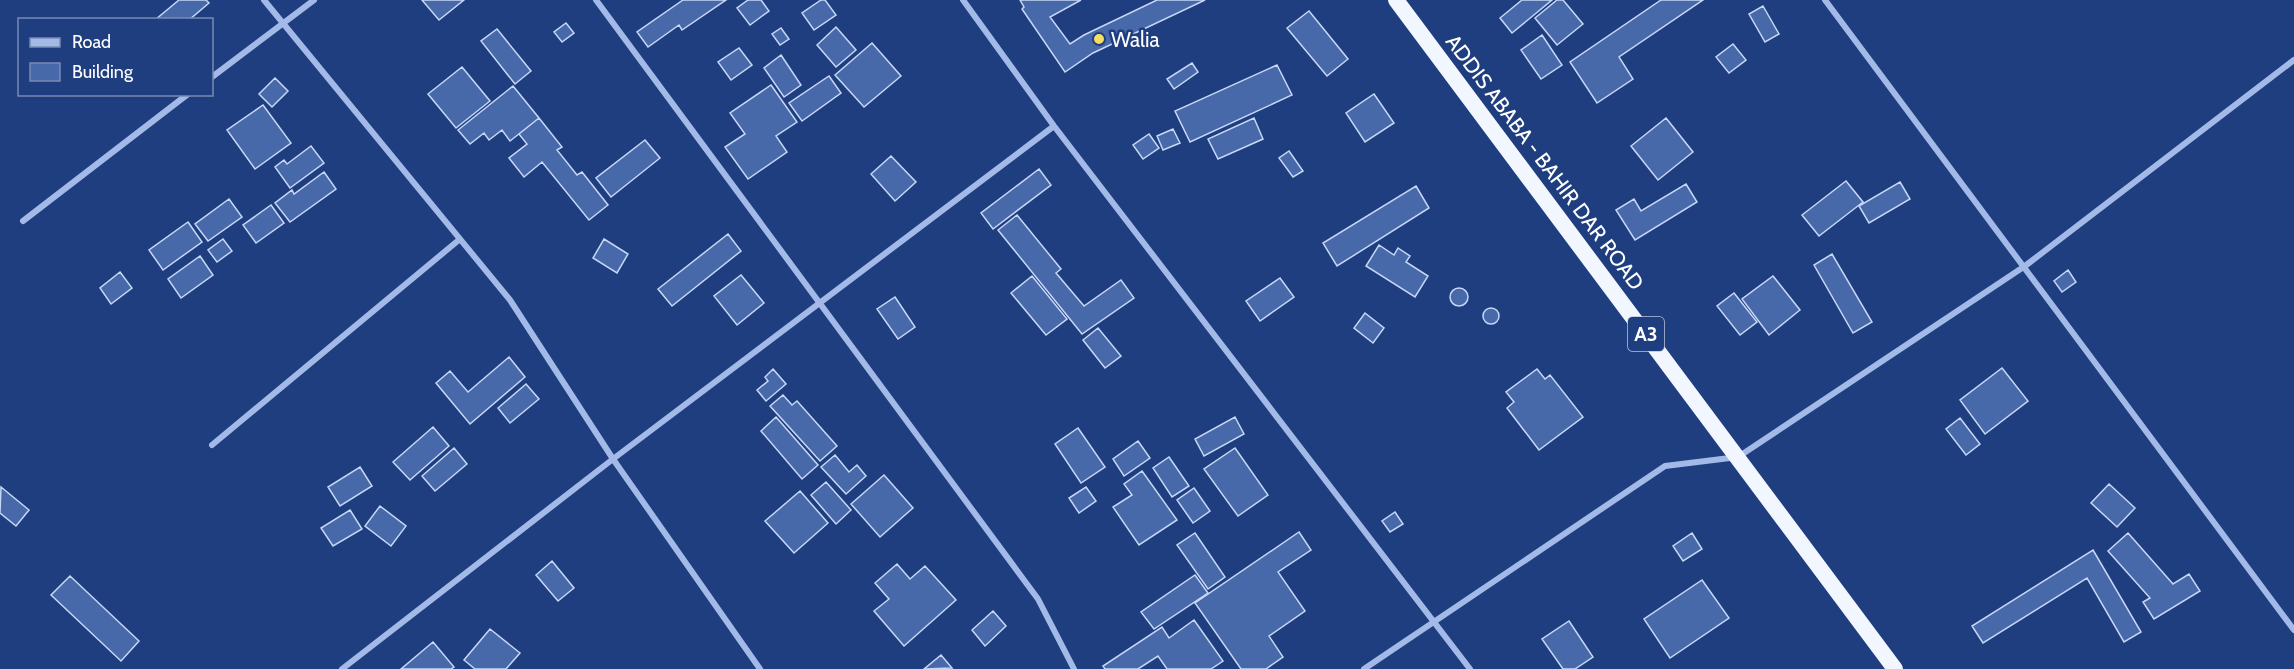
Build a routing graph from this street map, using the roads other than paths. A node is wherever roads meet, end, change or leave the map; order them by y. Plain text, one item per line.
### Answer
1 (264, 0) edge
2 (314, 0) edge
3 (596, 0) edge
4 (963, 0) edge
5 (1396, 0) edge
6 (1825, 0) edge
7 (282, 23) junction
8 (2294, 60) edge
9 (213, 76) edge
10 (185, 96) edge
11 (1054, 126) junction
12 (23, 220) dead end
13 (460, 239) junction
14 (2025, 266) junction
15 (820, 303) junction
16 (212, 445) dead end
17 (1738, 457) junction
18 (614, 459) junction
19 (1436, 622) junction
20 (2294, 630) edge
21 (342, 669) edge
22 (760, 669) edge
23 (1074, 669) edge
24 (1364, 669) edge
25 (1470, 669) edge
26 (1895, 669) edge

1 - 7 street
2 - 7 street
3 - 15 street
4 - 11 street
5 - 17 highway, ADDIS ABABA - BAHIR DAR ROAD / A3
6 - 14 street
7 - 9 street
7 - 13 street
8 - 14 street
10 - 12 street
11 - 15 street
11 - 19 street
13 - 16 street
13 - 18 street
14 - 17 street
14 - 20 street
15 - 18 street
15 - 23 street
17 - 19 street
17 - 26 highway, ADDIS ABABA - BAHIR DAR ROAD / A3
18 - 21 street
18 - 22 street
19 - 24 street
19 - 25 street

